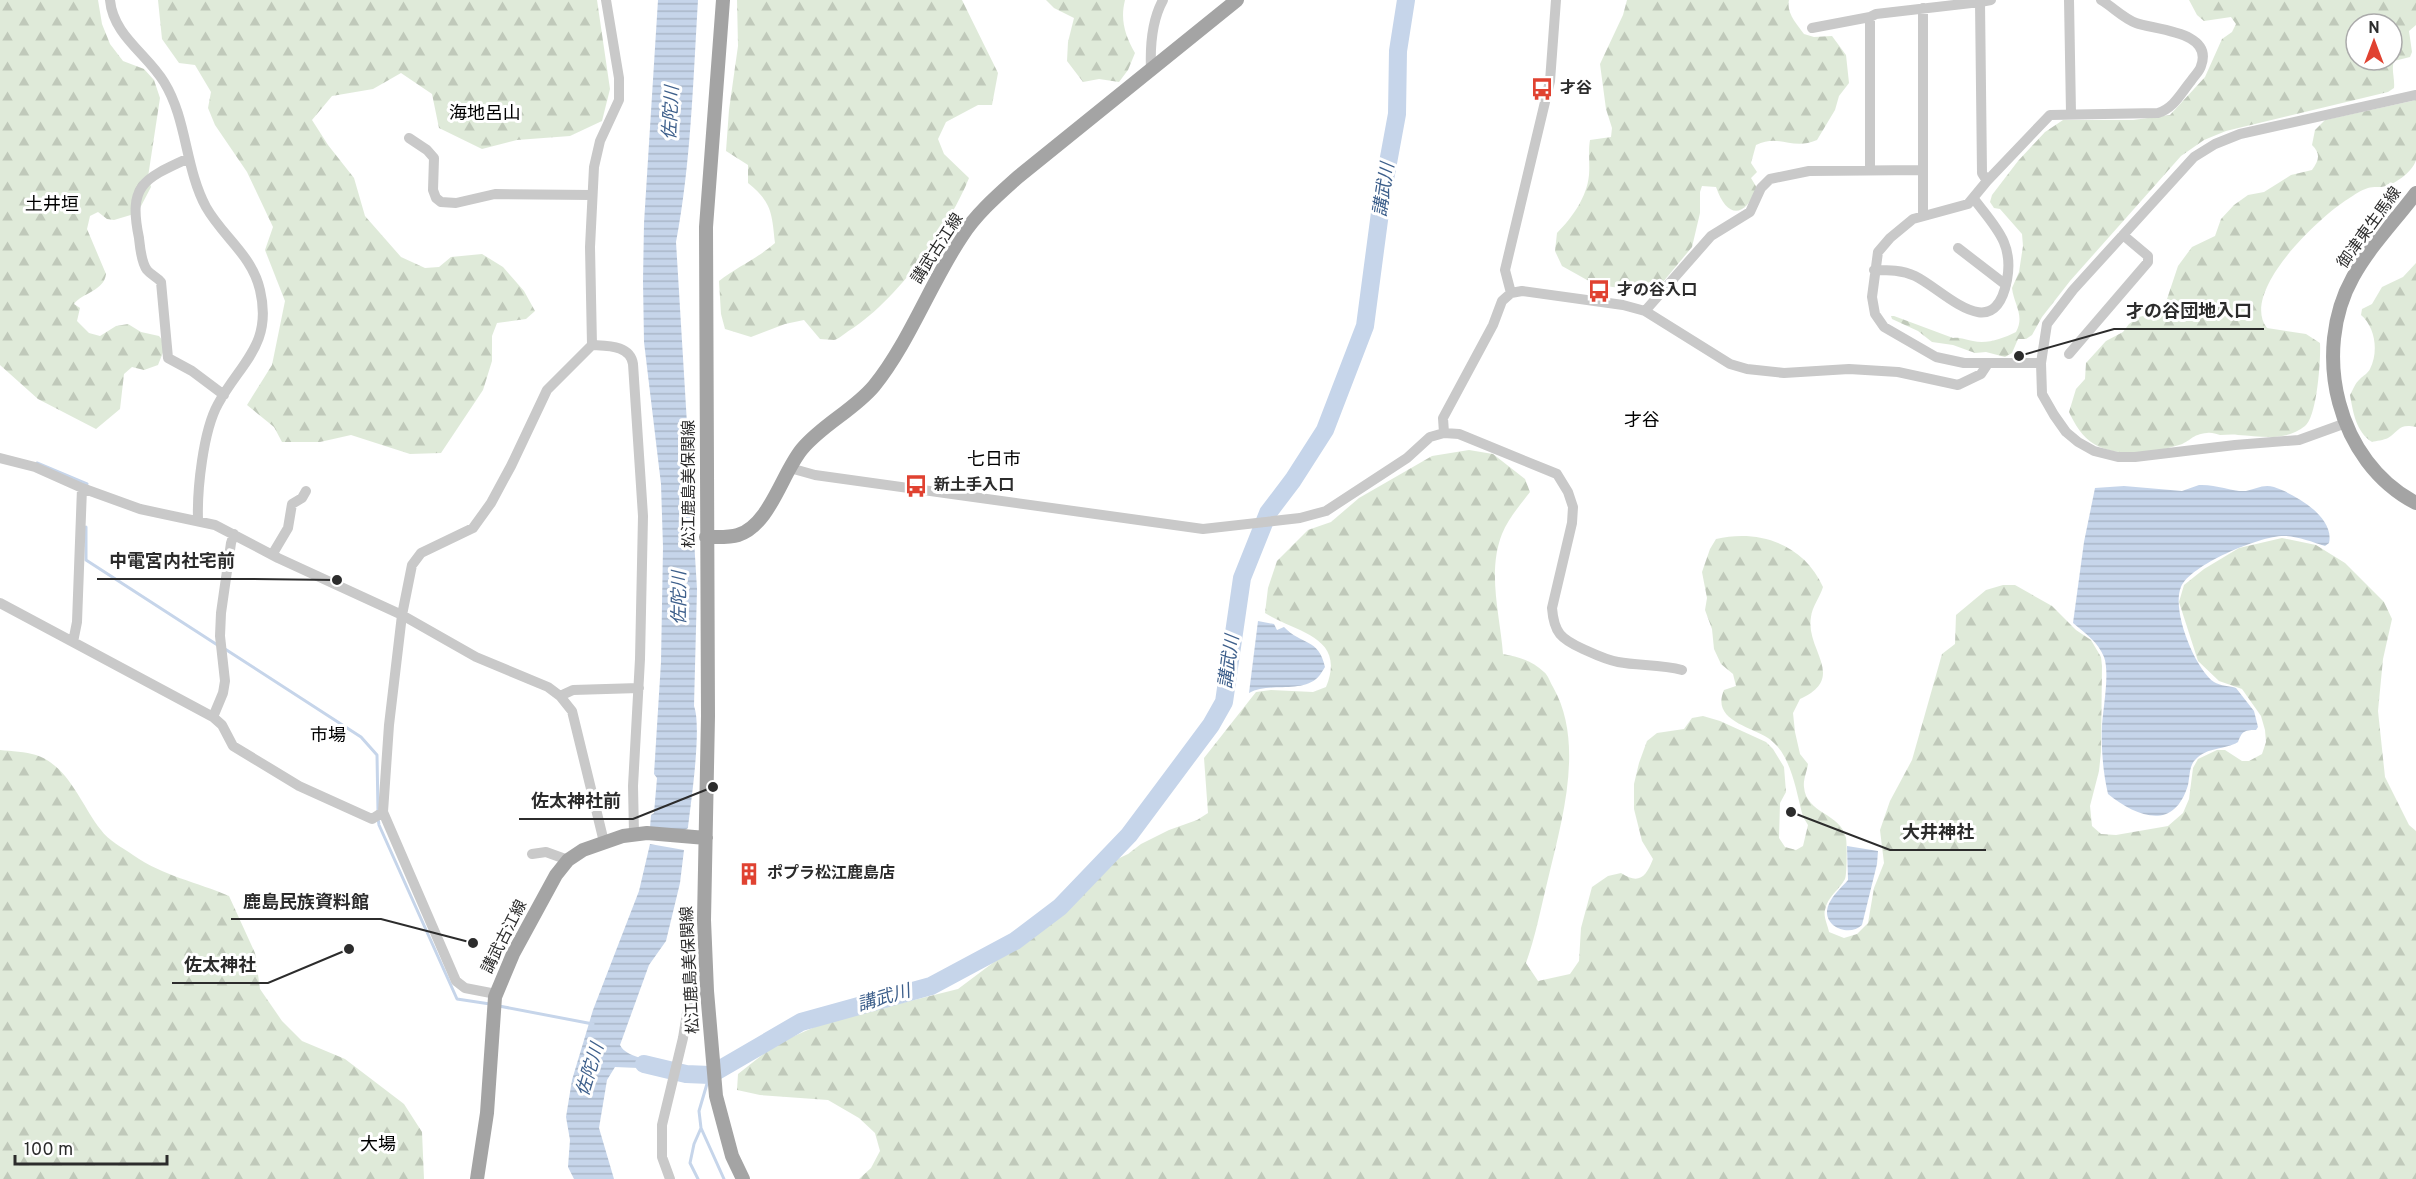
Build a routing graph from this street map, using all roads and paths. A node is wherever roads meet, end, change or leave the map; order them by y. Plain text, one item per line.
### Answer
1 (110, 0) edge
2 (606, 0) edge
3 (723, 0) edge
4 (1163, 0) edge
5 (1237, 0) edge
6 (1556, 0) edge
7 (2070, 0) edge
8 (2101, 0) edge
9 (1986, 1) edge
10 (1923, 8) junction
11 (1870, 17) junction
12 (1812, 27) dead end
13 (1151, 69) junction
14 (2416, 95) edge
15 (2071, 113) junction
16 (409, 138) dead end
17 (189, 158) junction
18 (1870, 170) junction
19 (1923, 170) junction
20 (1987, 181) junction
21 (2416, 193) edge
22 (592, 195) junction
23 (1974, 199) junction
24 (1923, 215) junction
25 (2123, 235) junction
26 (1958, 248) dead end
27 (1874, 270) junction
28 (2006, 285) junction
29 (1511, 293) junction
30 (1645, 311) junction
31 (592, 345) junction
32 (2069, 354) dead end
33 (2041, 363) junction
34 (1987, 364) junction
35 (224, 395) junction
36 (2346, 423) junction
37 (1444, 433) junction
38 (0, 458) edge
39 (790, 468) junction
40 (82, 488) junction
41 (306, 490) dead end
42 (2416, 503) edge
43 (198, 520) junction
44 (234, 534) junction
45 (706, 537) junction
46 (272, 555) junction
47 (0, 603) edge
48 (402, 615) junction
49 (73, 642) junction
50 (1682, 670) dead end
51 (639, 688) junction
52 (561, 696) junction
53 (213, 717) junction
54 (380, 814) junction
55 (641, 834) junction
56 (706, 838) junction
57 (604, 842) junction
58 (532, 854) dead end
59 (567, 861) junction
60 (707, 991) junction
61 (495, 1001) junction
62 (477, 1179) edge
63 (670, 1179) edge
64 (743, 1179) edge

1 - 17 street
2 - 22 street
3 - 45 main road, 松江鹿島美保関線
4 - 13 street
5 - 13 main road, 講武古江線
6 - 29 street
7 - 15 street
8 - 15 street
9 - 10 street
9 - 20 street
10 - 11 street
10 - 19 street
11 - 12 street
11 - 18 street
13 - 39 main road, 講武古江線
14 - 25 street
15 - 20 street
16 - 22 street
17 - 35 street
17 - 35 street
18 - 19 street
18 - 30 street
19 - 24 street
20 - 23 street
21 - 36 main road, 御津東生馬線
22 - 31 street
23 - 24 street
23 - 28 street
24 - 27 street
25 - 32 street
25 - 33 street
26 - 28 street
27 - 28 street
27 - 34 street
29 - 30 street
29 - 37 street
30 - 34 street
31 - 48 street
31 - 51 street
33 - 34 street
33 - 36 street
35 - 43 street
36 - 42 main road, 御津東生馬線
37 - 39 street
37 - 50 street
38 - 40 street
39 - 45 main road, 講武古江線
40 - 43 street
40 - 49 street
41 - 46 street
43 - 44 street
44 - 46 street
44 - 53 street
45 - 56 main road, 松江鹿島美保関線
46 - 48 street
47 - 49 street
48 - 52 street
48 - 54 street
49 - 53 street
51 - 52 street
51 - 55 street
52 - 57 street
53 - 54 street
54 - 61 street
55 - 56 main road, 講武古江線
55 - 57 main road, 講武古江線
56 - 60 main road, 松江鹿島美保関線
57 - 59 main road, 講武古江線
58 - 59 street
59 - 61 main road, 講武古江線
60 - 63 street
60 - 64 main road, 松江鹿島美保関線
61 - 62 main road, 講武古江線

